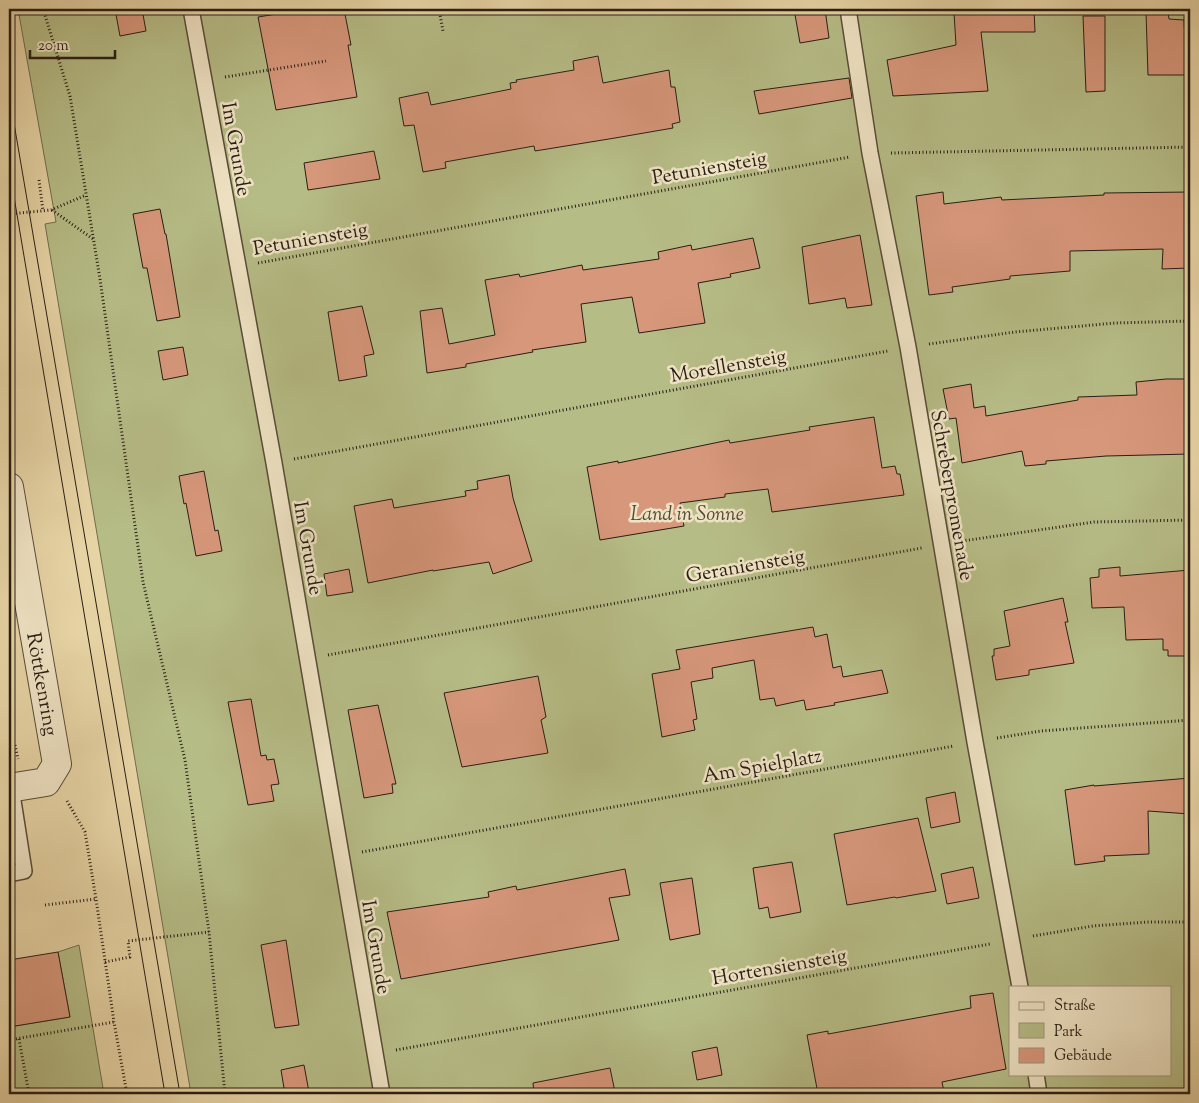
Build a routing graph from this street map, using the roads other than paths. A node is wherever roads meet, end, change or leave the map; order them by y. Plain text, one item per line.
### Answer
1 (191, 9) edge
2 (848, 9) edge
3 (9, 487) edge
4 (10, 788) edge
5 (9, 874) edge
6 (1020, 986) edge
7 (1036, 1076) edge
8 (382, 1094) edge
9 (1040, 1094) edge

1 - 8 lane, Im Grunde
2 - 6 lane, Schreberpromenade
3 - 4 street, Röttkenring
4 - 5 lane
7 - 9 lane

